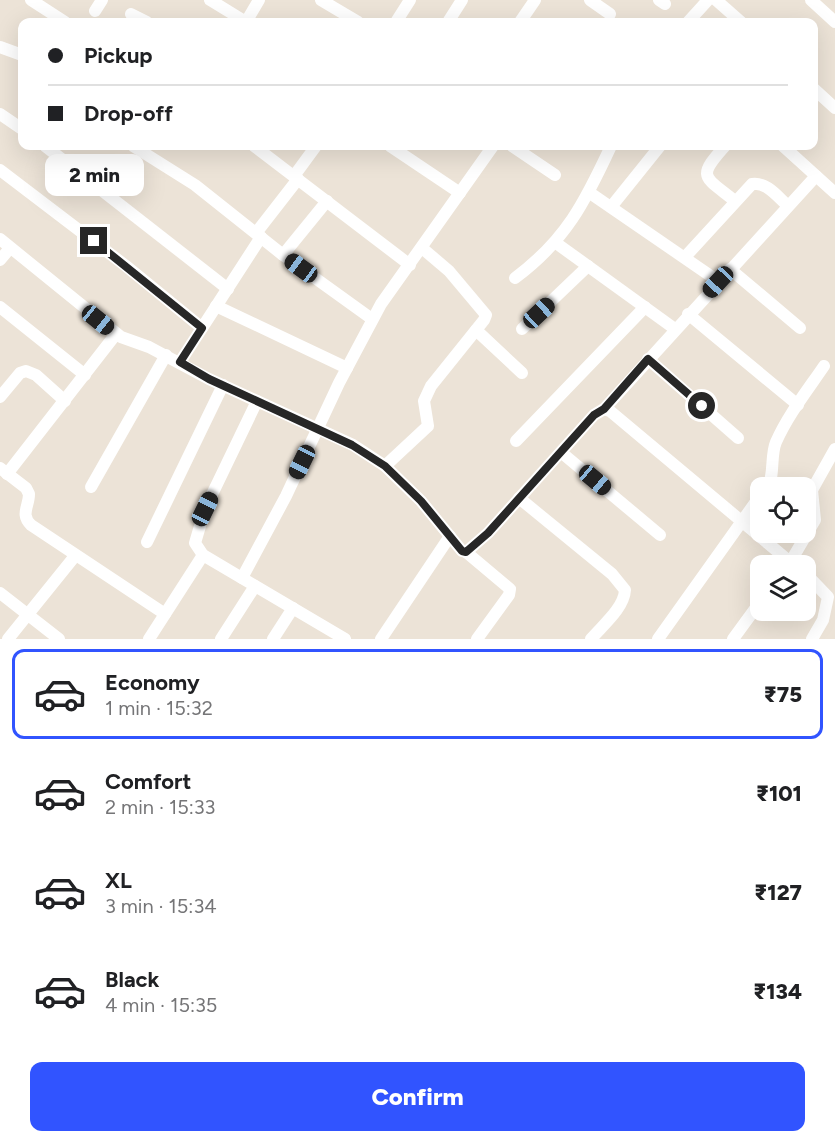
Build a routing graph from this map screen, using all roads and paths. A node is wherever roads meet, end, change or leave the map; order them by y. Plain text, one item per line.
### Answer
1 (102, 0) edge
2 (210, 0) edge
3 (259, 0) edge
4 (321, 0) edge
5 (410, 0) edge
6 (462, 0) edge
7 (535, 0) edge
8 (590, 0) edge
9 (708, 0) edge
10 (716, 0) edge
11 (811, 0) edge
12 (34, 1) edge
13 (95, 11) dead end
14 (131, 14) dead end
15 (610, 14) dead end
16 (59, 18) edge
17 (139, 18) edge
18 (239, 18) edge
19 (248, 18) edge
20 (351, 18) edge
21 (399, 18) edge
22 (451, 18) edge
23 (526, 18) edge
24 (692, 18) edge
25 (736, 18) edge
26 (835, 22) edge
27 (0, 46) edge
28 (18, 53) edge
29 (818, 93) edge
30 (835, 108) edge
31 (0, 114) edge
32 (18, 126) edge
33 (50, 150) edge
34 (139, 150) edge
35 (259, 150) edge
36 (314, 150) edge
37 (396, 150) edge
38 (491, 150) edge
39 (518, 150) edge
40 (609, 150) edge
41 (657, 150) edge
42 (721, 150) edge
43 (787, 150) edge
44 (0, 170) edge
45 (555, 175) dead end
46 (816, 176) junction
47 (296, 178) junction
48 (460, 193) junction
49 (590, 193) junction
50 (835, 193) edge
51 (327, 201) junction
52 (735, 201) junction
53 (788, 206) junction
54 (611, 207) junction
55 (259, 235) junction
56 (0, 239) edge
57 (556, 243) junction
58 (10, 248) junction
59 (422, 248) junction
60 (283, 255) junction
61 (685, 257) junction
62 (0, 260) edge
63 (410, 265) junction
64 (588, 266) junction
65 (730, 269) junction
66 (515, 278) dead end
67 (718, 282) junction
68 (228, 289) junction
69 (216, 306) junction
70 (0, 307) edge
71 (645, 307) junction
72 (688, 314) junction
73 (372, 319) junction
74 (202, 328) junction
75 (800, 328) dead end
76 (522, 329) dead end
77 (675, 329) junction
78 (476, 330) junction
79 (116, 334) junction
80 (166, 355) junction
81 (648, 359) junction
82 (180, 362) junction
83 (824, 366) dead end
84 (346, 368) junction
85 (522, 373) dead end
86 (85, 375) junction
87 (223, 385) junction
88 (0, 397) edge
89 (257, 400) junction
90 (65, 401) junction
91 (798, 405) junction
92 (604, 409) junction
93 (318, 429) junction
94 (738, 438) dead end
95 (516, 441) dead end
96 (835, 449) edge
97 (562, 453) junction
98 (385, 466) junction
99 (3, 471) edge
100 (770, 477) edge
101 (91, 487) dead end
102 (519, 498) junction
103 (750, 510) edge
104 (742, 522) junction
105 (660, 535) dead end
106 (450, 536) junction
107 (147, 542) dead end
108 (466, 552) junction
109 (203, 555) junction
110 (780, 555) edge
111 (796, 555) edge
112 (75, 556) junction
113 (242, 578) junction
114 (816, 584) edge
115 (255, 586) junction
116 (0, 593) edge
117 (293, 608) junction
118 (165, 614) junction
119 (28, 615) junction
120 (750, 616) edge
121 (596, 637) edge
122 (8, 639) edge
123 (59, 639) edge
124 (149, 639) edge
125 (221, 639) edge
126 (273, 639) edge
127 (345, 639) edge
128 (381, 639) edge
129 (477, 639) edge
130 (658, 639) edge
131 (733, 639) edge
132 (812, 639) edge

1 - 13 street
2 - 18 street
3 - 19 street
4 - 20 street
5 - 21 street
6 - 22 street
7 - 23 street
8 - 15 street
9 - 24 street
10 - 25 street
11 - 26 street
12 - 16 street
14 - 17 street
27 - 28 street
29 - 30 street
31 - 32 street
33 - 68 street
34 - 55 street
35 - 47 street
36 - 47 street
37 - 48 street
38 - 48 street
39 - 45 street
40 - 49 street
41 - 54 street
42 - 52 street
43 - 46 street
44 - 74 street
46 - 50 street
46 - 53 street
47 - 51 street
47 - 55 street
48 - 59 street
49 - 54 street
49 - 57 street
51 - 60 street
51 - 63 street
52 - 53 street
52 - 61 street
53 - 65 street
54 - 61 street
55 - 60 street
55 - 68 street
56 - 58 street
57 - 64 street
57 - 66 street
58 - 62 street
58 - 79 street
59 - 63 street
59 - 78 street
60 - 73 street
61 - 67 street
63 - 73 street
64 - 71 street
64 - 76 street
65 - 67 street
65 - 75 street
67 - 72 street
68 - 69 street
69 - 74 street
69 - 84 street
70 - 86 street
71 - 77 street
71 - 95 street
72 - 77 street
72 - 91 street
73 - 84 street
74 - 82 street
77 - 81 street
78 - 85 street
78 - 98 street
79 - 80 street
79 - 86 street
80 - 82 street
80 - 101 street
81 - 92 street
81 - 94 street
82 - 87 street
83 - 91 street
84 - 93 street
86 - 90 street
87 - 89 street
87 - 107 street
88 - 90 street
89 - 93 street
89 - 109 street
90 - 99 street
91 - 100 street
92 - 97 street
92 - 104 street
93 - 98 street
93 - 113 street
96 - 111 street
97 - 102 street
97 - 105 street
98 - 106 street
99 - 112 street
102 - 108 street
102 - 121 street
103 - 104 street
104 - 110 street
104 - 130 street
106 - 108 street
106 - 128 street
108 - 129 street
109 - 113 street
109 - 118 street
112 - 118 street
112 - 119 street
113 - 115 street
114 - 132 street
115 - 117 street
115 - 125 street
116 - 119 street
117 - 126 street
117 - 127 street
118 - 124 street
119 - 122 street
119 - 123 street
120 - 131 street

